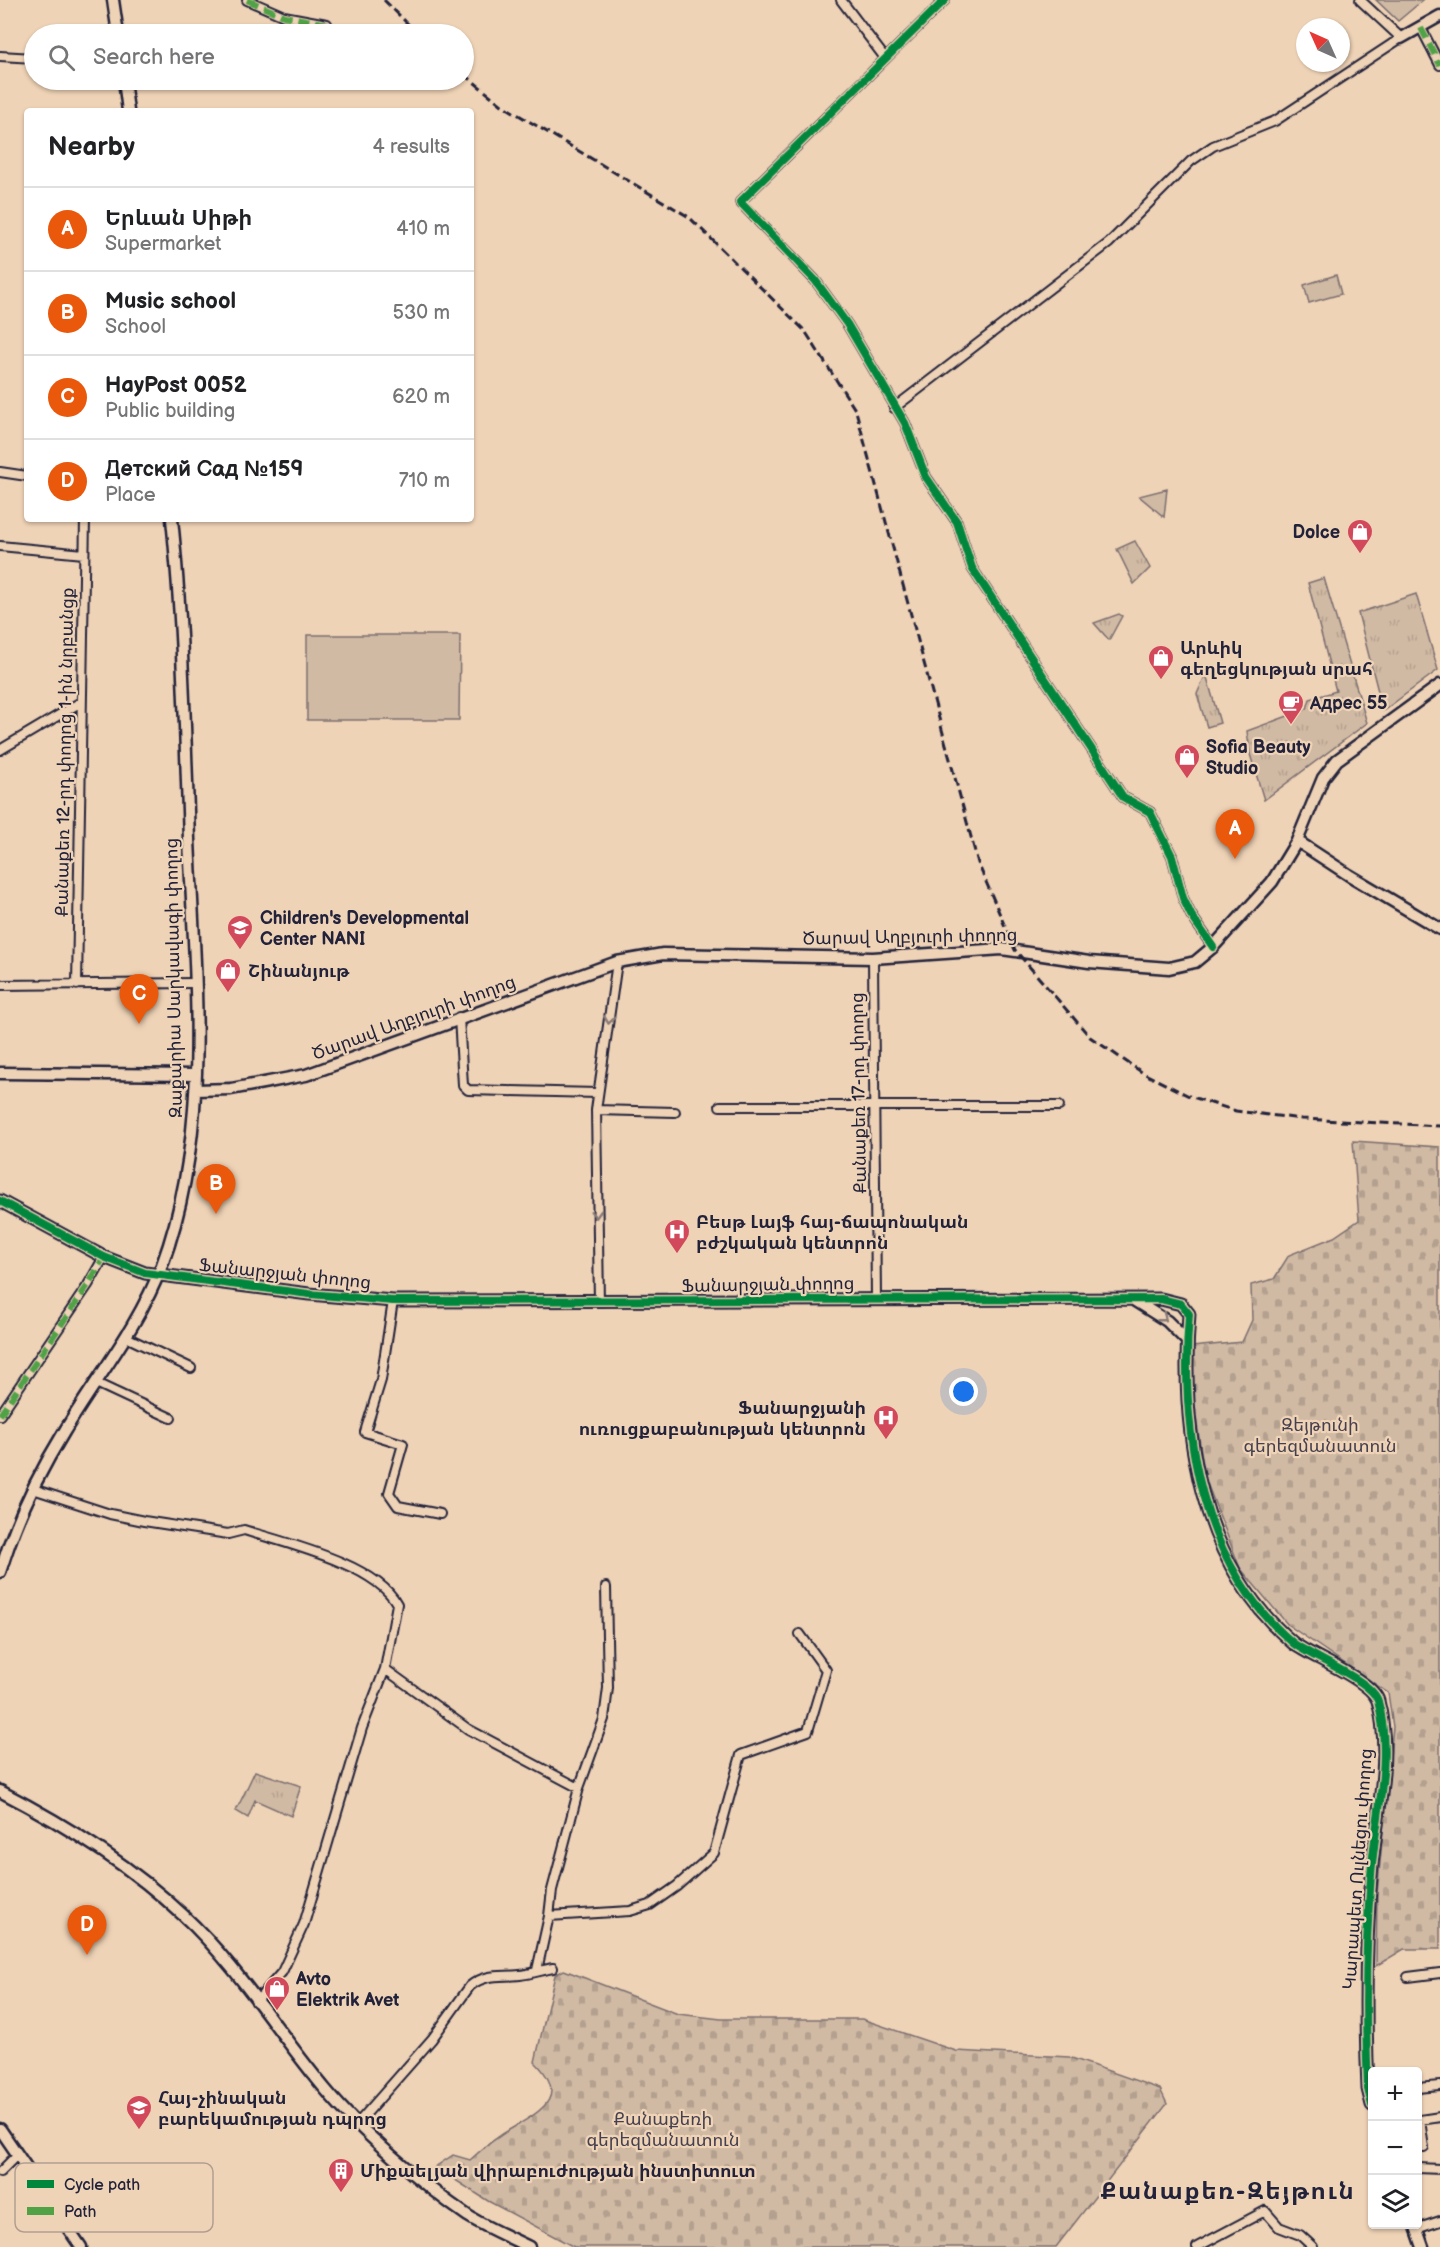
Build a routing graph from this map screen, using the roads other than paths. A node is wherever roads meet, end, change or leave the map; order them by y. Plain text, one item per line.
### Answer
1 (113, 0) edge
2 (247, 0) edge
3 (841, 0) edge
4 (945, 0) edge
5 (1360, 0) edge
6 (1440, 16) edge
7 (117, 24) edge
8 (327, 24) dead end
9 (1420, 28) junction
10 (1401, 39) junction
11 (0, 56) edge
12 (24, 57) edge
13 (885, 57) junction
14 (1440, 65) edge
15 (125, 90) edge
16 (128, 108) edge
17 (894, 408) junction
18 (0, 472) edge
19 (24, 476) edge
20 (85, 522) edge
21 (172, 522) edge
22 (0, 546) edge
23 (84, 554) junction
24 (1440, 686) edge
25 (81, 702) junction
26 (0, 750) edge
27 (1297, 841) junction
28 (1440, 929) edge
29 (1213, 947) junction
30 (873, 957) junction
31 (617, 962) junction
32 (194, 983) junction
33 (0, 985) edge
34 (77, 985) junction
35 (459, 1017) junction
36 (0, 1073) edge
37 (196, 1075) junction
38 (196, 1090) junction
39 (598, 1093) junction
40 (720, 1106) dead end
41 (875, 1106) junction
42 (1059, 1106) dead end
43 (596, 1110) junction
44 (675, 1112) dead end
45 (0, 1201) edge
46 (104, 1257) junction
47 (158, 1275) junction
48 (876, 1299) junction
49 (393, 1301) junction
50 (1135, 1301) junction
51 (599, 1302) junction
52 (126, 1337) junction
53 (1187, 1341) junction
54 (191, 1368) dead end
55 (96, 1383) junction
56 (0, 1415) edge
57 (171, 1418) dead end
58 (33, 1489) junction
59 (440, 1514) dead end
60 (0, 1572) edge
61 (606, 1587) dead end
62 (800, 1634) dead end
63 (1294, 1644) joint
64 (385, 1669) junction
65 (579, 1788) junction
66 (0, 1791) edge
67 (0, 1795) edge
68 (549, 1916) junction
69 (553, 1968) dead end
70 (537, 1970) junction
71 (1440, 1974) edge
72 (1408, 1977) dead end
73 (256, 2002) junction
74 (1369, 2067) edge
75 (1440, 2086) edge
76 (1422, 2088) edge
77 (1440, 2117) edge
78 (358, 2123) junction
79 (0, 2129) edge
80 (1424, 2148) dead end
81 (17, 2155) junction
82 (23, 2163) edge
83 (1422, 2168) edge
84 (1440, 2169) edge
85 (0, 2172) edge
86 (1440, 2221) edge
87 (1422, 2225) edge
88 (1416, 2229) edge
89 (71, 2232) edge
90 (81, 2247) edge
91 (520, 2247) edge
92 (529, 2247) edge
93 (1197, 2247) edge
94 (1313, 2247) edge
95 (1423, 2247) edge

1 - 7 street
2 - 8 street
3 - 13 street
4 - 13 street
5 - 10 street
6 - 9 street
9 - 10 street
9 - 14 street
10 - 17 street
11 - 12 street
13 - 17 street
15 - 16 street
17 - 29 street
18 - 19 street
20 - 23 street, Քանաքեռ 12-րդ փողոց 1-ին նրբանցք
21 - 32 street, Զաքարիա Սարկավագի փողոց
22 - 23 street
23 - 25 street, Քանաքեռ 12-րդ փողոց 1-ին նրբանցք
24 - 27 street, Ծարավ Աղբյուրի փողոց
25 - 26 street
25 - 34 street, Քանաքեռ 12-րդ փողոց 1-ին նրբանցք
27 - 28 street
27 - 29 street, Ծարավ Աղբյուրի փողոց
29 - 30 street, Ծարավ Աղբյուրի փողոց
30 - 31 street, Ծարավ Աղբյուրի փողոց
30 - 41 street, Քանաքեռ 17-րդ փողոց
31 - 35 street, Ծարավ Աղբյուրի փողոց
31 -> 39 street
32 - 34 street
32 - 37 street, Զաքարիա Սարկավագի փողոց
33 - 34 street
35 - 38 street, Ծարավ Աղբյուրի փողոց
35 - 39 street
36 - 37 street
37 - 38 street, Զաքարիա Սարկավագի փողոց
38 - 47 street, Զաքարիա Սարկավագի փողոց
39 - 43 street
40 - 41 street
41 - 42 street
41 - 48 street, Քանաքեռ 17-րդ փողոց
43 - 44 street
43 -> 51 street
45 - 46 street, Ֆանարջյան փողոց
46 - 47 street, Ֆանարջյան փողոց
46 - 56 street
47 - 49 street, Ֆանարջյան փողոց
47 - 52 street, Զաքարիա Սարկավագի փողոց
48 - 50 street, Ֆանարջյան փողոց
48 - 51 street, Ֆանարջյան փողոց
49 - 51 street, Ֆանարջյան փողոց
49 - 59 street
50 -> 53 street
50 - 53 street, Ֆանարջյան փողոց
52 - 54 street
52 - 55 street, Զաքարիա Սարկավագի փողոց
53 - 63 street, Ֆանարջյան փողոց
55 - 57 street
55 - 58 street, Զաքարիա Սարկավագի փողոց
58 - 60 street, Զաքարիա Սարկավագի փողոց
58 - 64 street
61 - 65 street
62 - 68 street
63 - 74 street, Կարապետ Ուլնեցու փողոց
64 - 65 street
64 - 73 street
65 - 68 street
66 - 73 street
67 - 91 street
68 - 70 street
69 - 70 street
70 - 78 street
71 - 72 street
73 - 78 street
75 - 76 street
77 - 80 street
78 - 92 street
79 - 81 street
81 - 82 street
81 - 85 street
83 - 84 street
86 - 87 street
88 - 95 street
89 - 90 street
93 - 94 street

